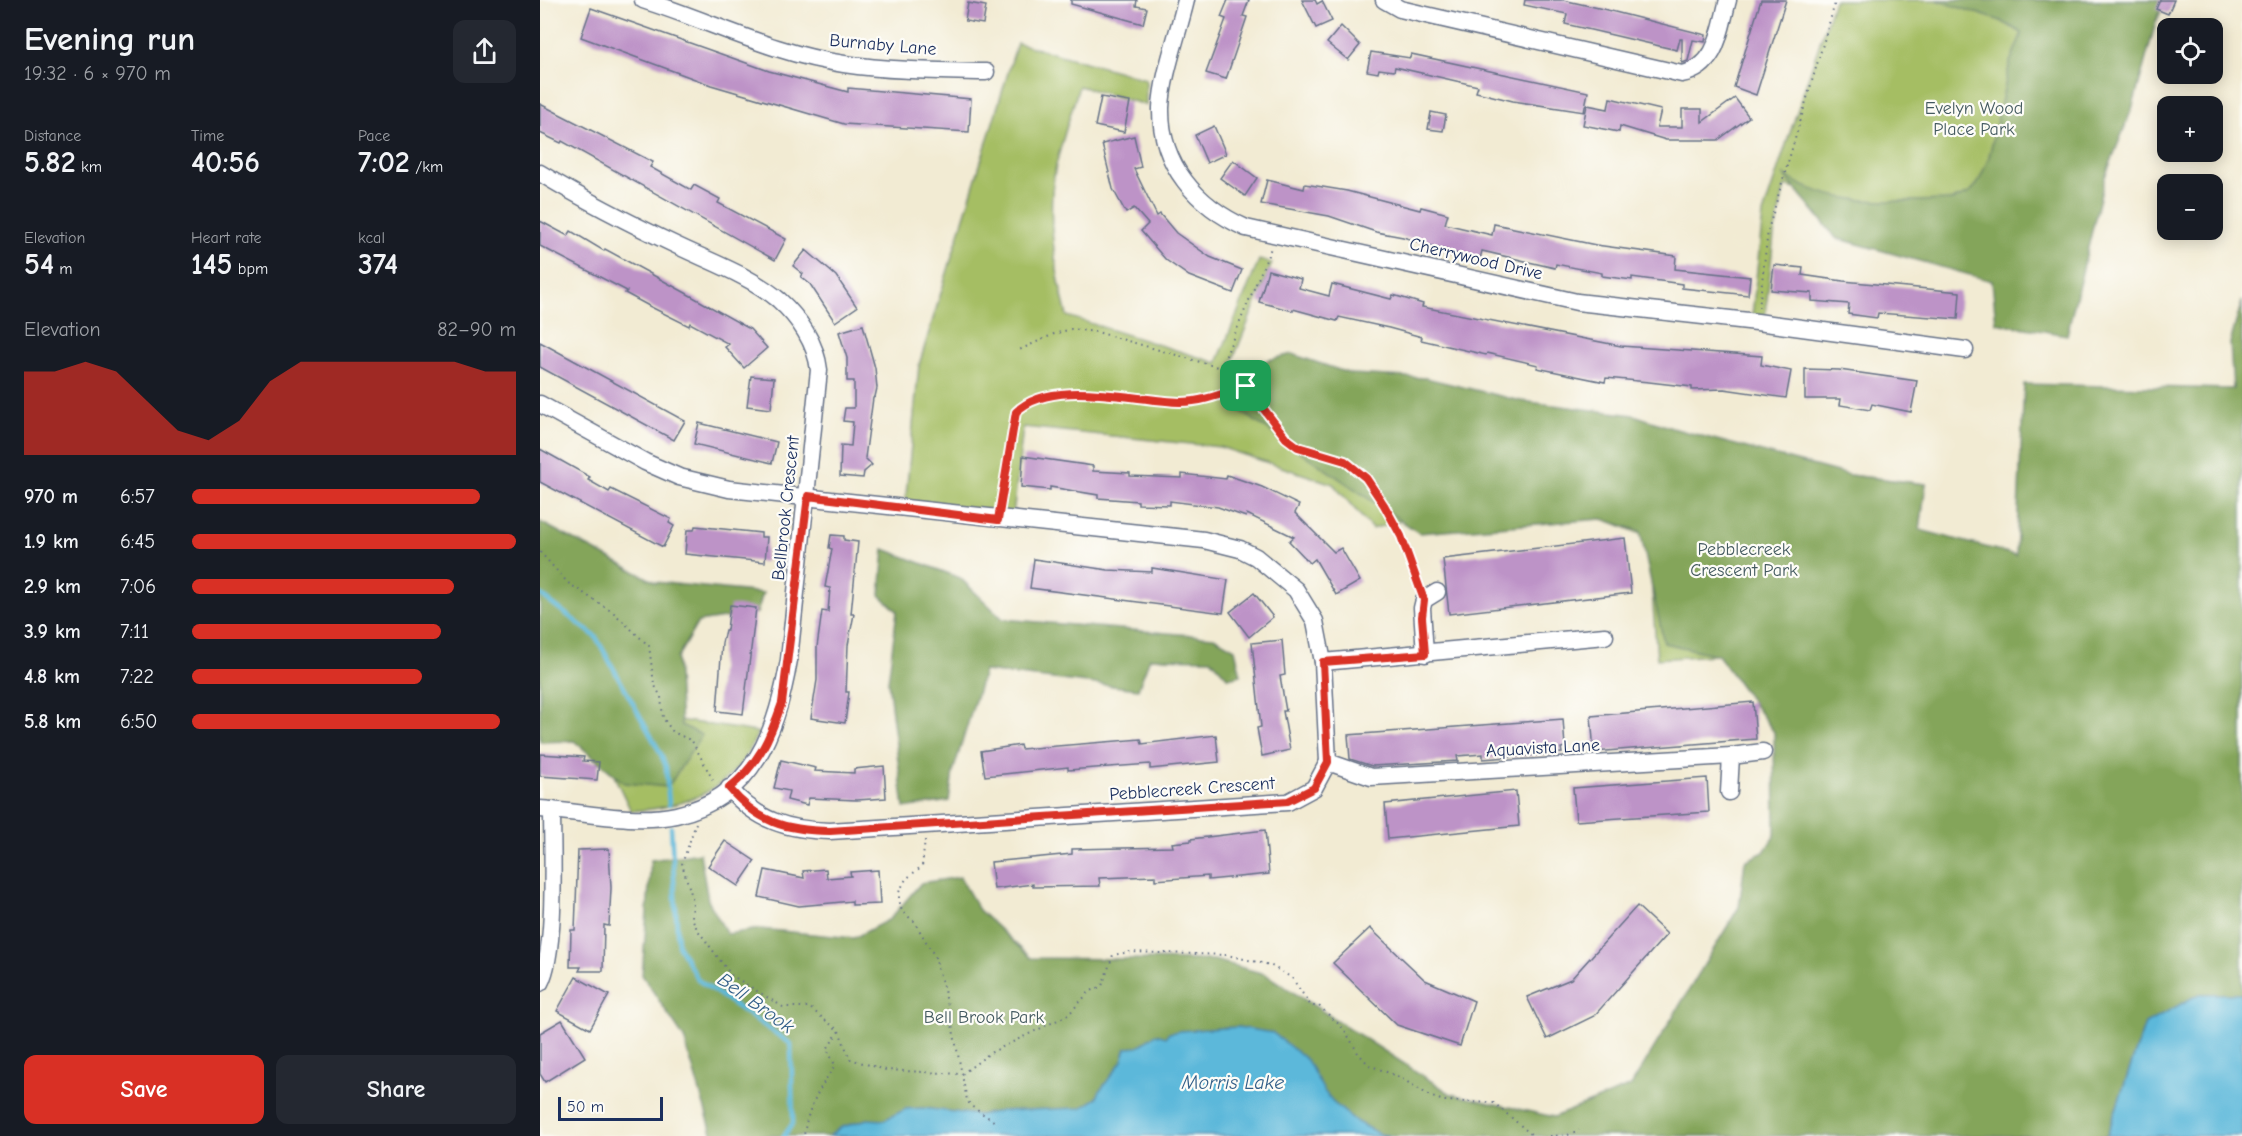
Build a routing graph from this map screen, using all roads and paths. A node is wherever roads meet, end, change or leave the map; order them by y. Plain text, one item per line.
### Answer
1 (643, 0) edge
2 (1186, 0) edge
3 (1384, 0) edge
4 (1728, 0) edge
5 (1836, 0) edge
6 (986, 72) dead end
7 (540, 173) edge
8 (1276, 234) junction
9 (1757, 322) junction
10 (1965, 350) dead end
11 (1017, 351) dead end
12 (1221, 368) junction
13 (1246, 386) junction
14 (540, 404) edge
15 (808, 496) junction
16 (998, 520) junction
17 (540, 552) edge
18 (1430, 596) joint
19 (1605, 636) dead end
20 (1425, 654) junction
21 (1323, 662) junction
22 (1764, 752) dead end
23 (1731, 756) junction
24 (1328, 762) junction
25 (725, 792) junction
26 (1729, 792) dead end
27 (696, 808) junction
28 (546, 809) edge
29 (926, 826) junction
30 (540, 984) edge
31 (839, 1031) junction
32 (962, 1074) junction
33 (995, 1122) dead end
34 (1579, 1130) dead end
35 (804, 1136) edge
36 (1533, 1136) edge
37 (1550, 1136) edge

1 - 6 street, Burnaby Lane
2 - 8 street, Cherrywood Drive
3 - 4 street
5 - 9 path
7 - 15 street, Bellbrook Crescent
8 - 9 street, Cherrywood Drive
8 - 12 path
9 - 10 street, Cherrywood Drive
11 - 12 path
12 - 13 path
13 - 16 path
13 - 18 path
14 - 15 street
15 - 16 street
15 - 25 street, Bellbrook Crescent
16 - 21 street
17 - 25 path
18 - 20 street
19 - 20 street
20 - 21 street
21 - 24 street
22 - 23 street, Aquavista Lane
23 - 24 street, Aquavista Lane
23 - 26 street
24 - 29 street, Pebblecreek Crescent
25 - 27 street, Bellbrook Crescent
25 - 29 street, Pebblecreek Crescent
27 - 28 street, Bellbrook Crescent
27 - 31 path
28 - 30 street
29 - 32 path
31 - 32 path
31 - 35 path
32 - 33 path
32 - 36 path
34 - 37 path

